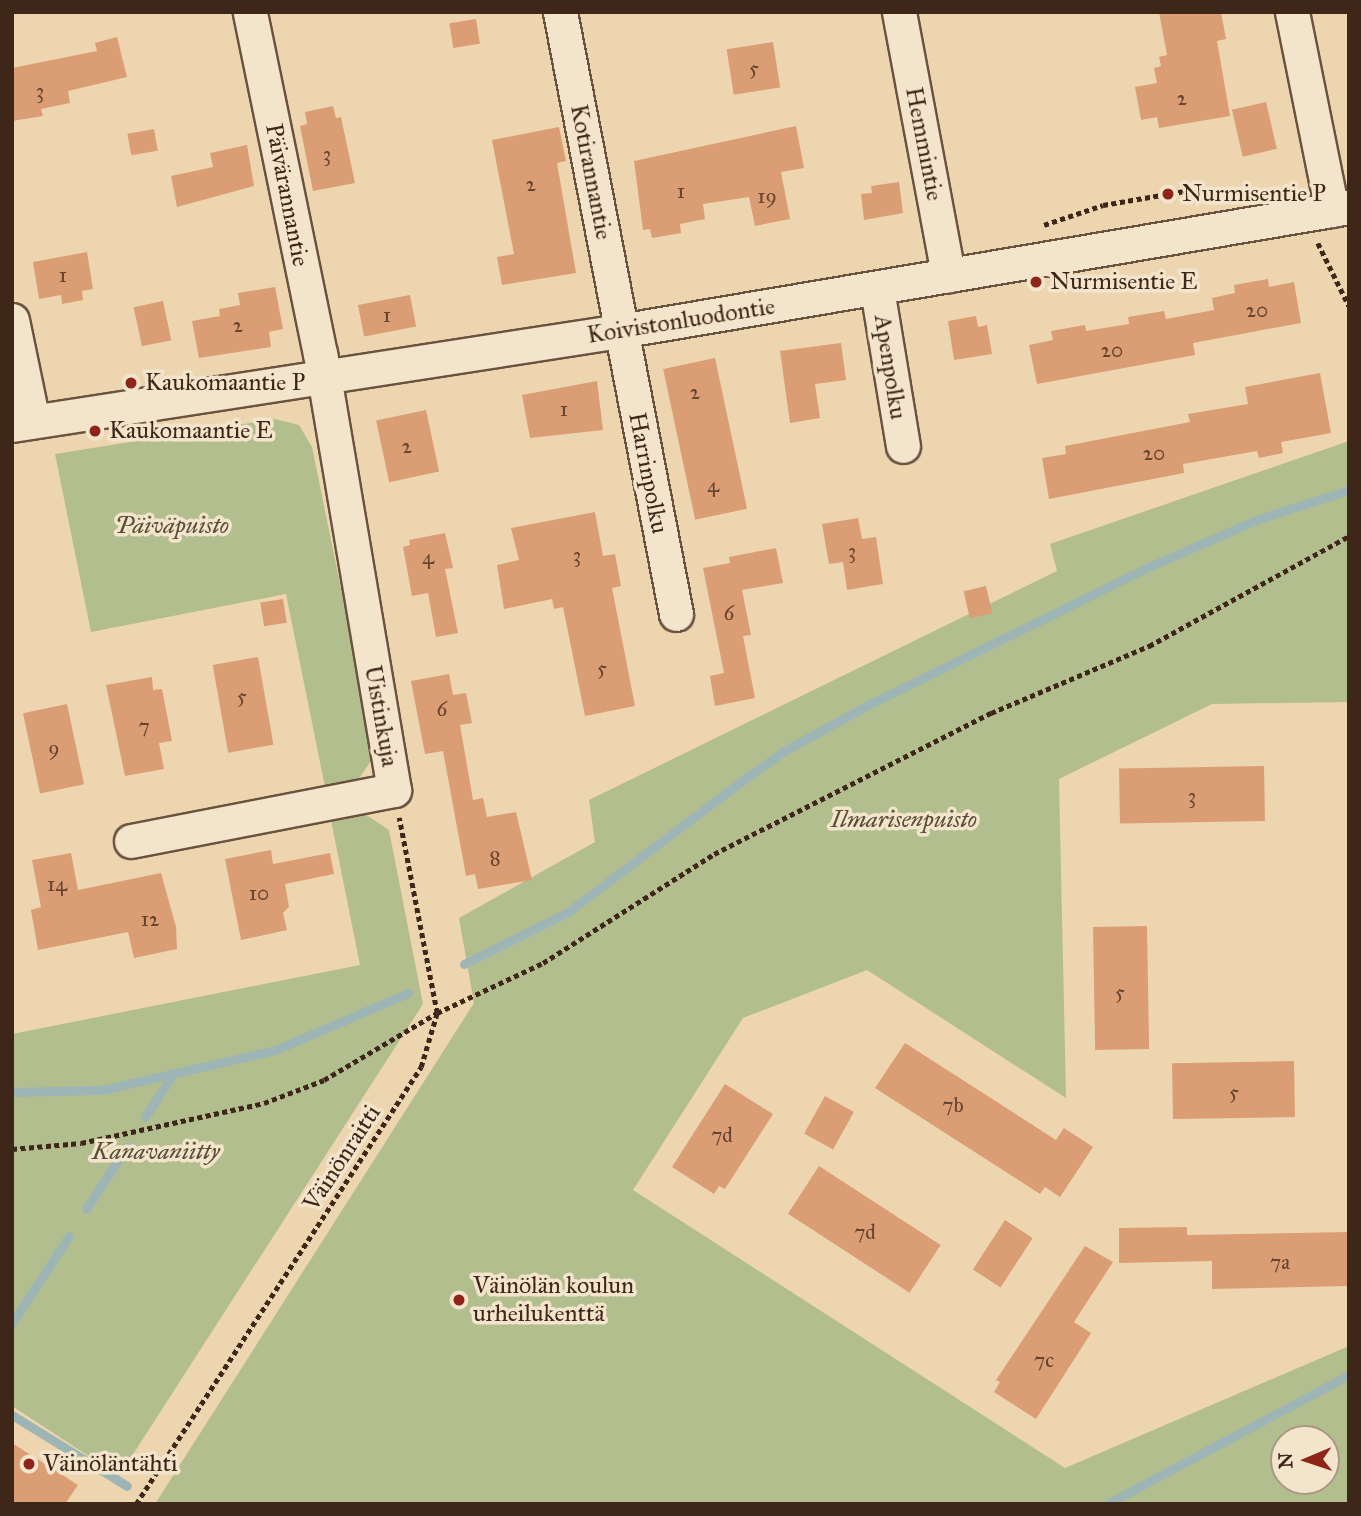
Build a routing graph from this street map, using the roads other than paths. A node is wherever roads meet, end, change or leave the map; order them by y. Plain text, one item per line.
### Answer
1 (250, 12) edge
2 (560, 12) edge
3 (899, 12) edge
4 (1292, 12) edge
5 (1330, 211) edge
6 (948, 275) junction
7 (877, 289) junction
8 (12, 320) edge
9 (620, 331) junction
10 (324, 378) junction
11 (23, 423) edge
12 (903, 446) dead end
13 (676, 614) dead end
14 (131, 841) dead end

1 - 10 street, Päivärannantie
2 - 9 street, Kotirannantie
3 - 6 street, Hemmintie
4 - 5 street
5 - 6 street, Koivistonluodontie
6 - 7 street, Koivistonluodontie
7 - 9 street, Koivistonluodontie
7 - 12 street, Apenpolku
8 - 11 street
9 - 10 street, Koivistonluodontie
9 - 13 street, Harrinpolku
10 - 11 street, Koivistonluodontie
10 - 14 street, Uistinkuja

